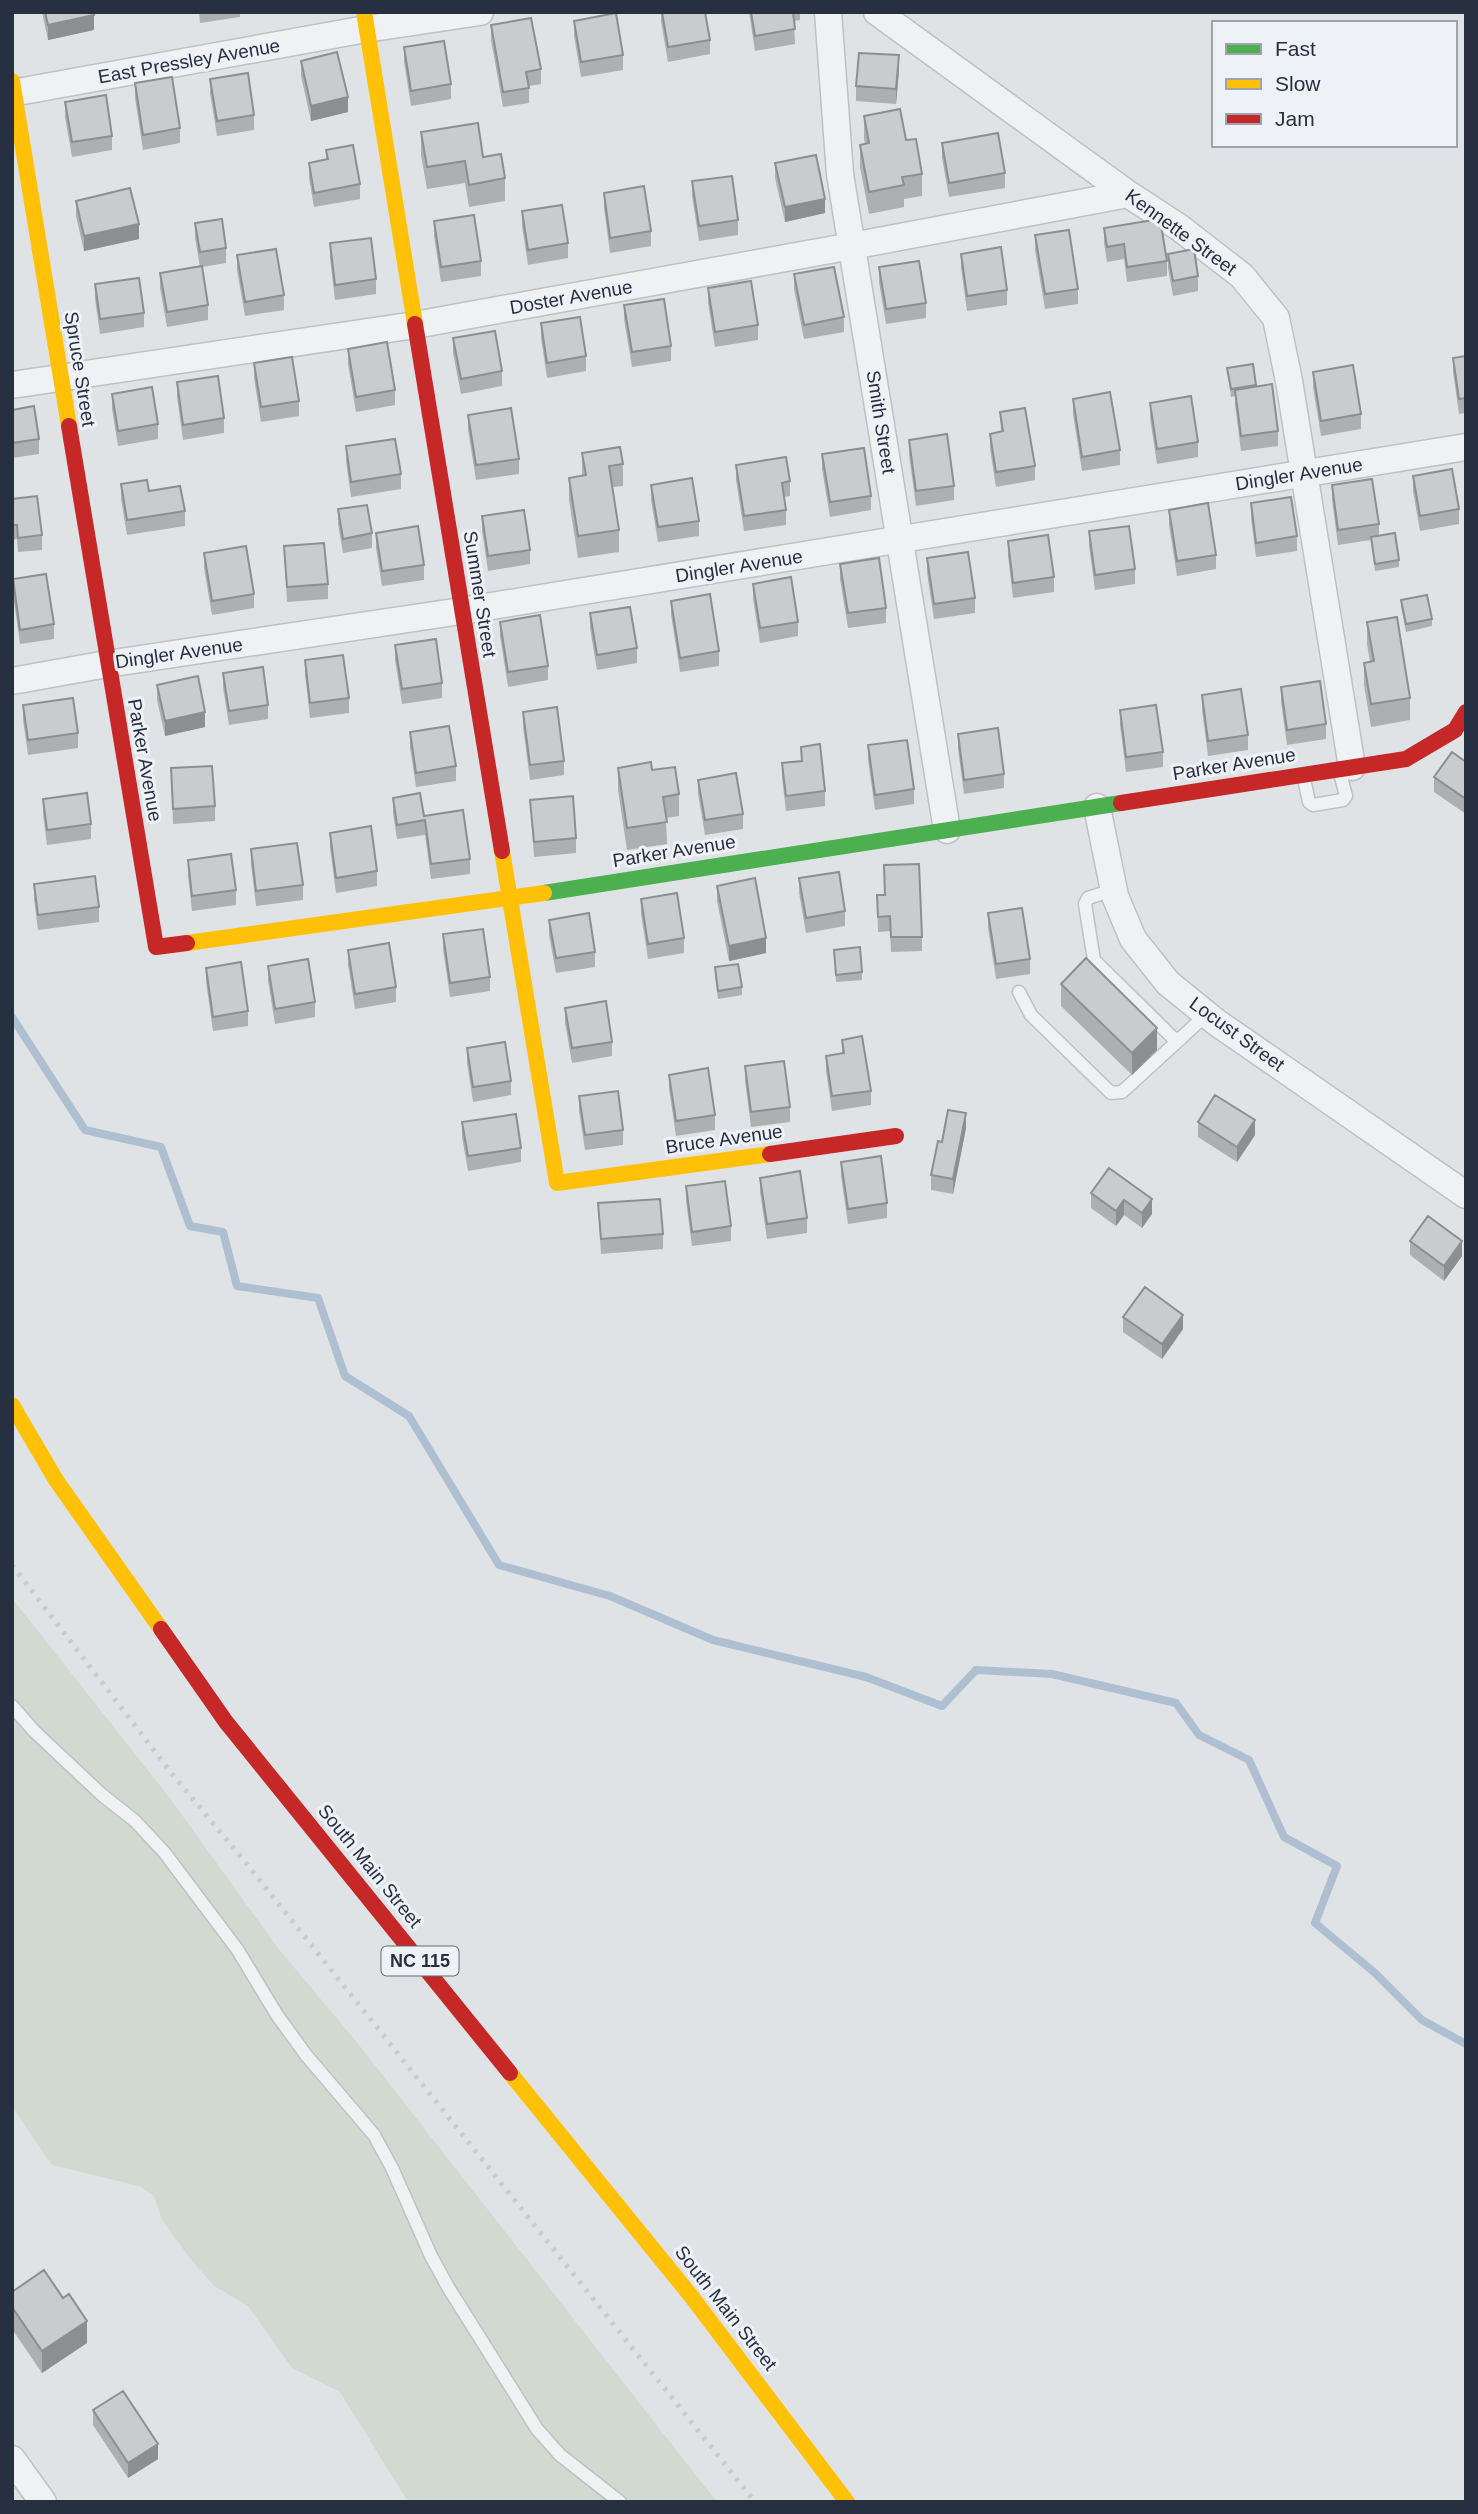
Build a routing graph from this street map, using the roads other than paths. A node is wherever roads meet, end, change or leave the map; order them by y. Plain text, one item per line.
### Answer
1 (480, 12) edge
2 (828, 12) edge
3 (877, 12) edge
4 (365, 21) edge
5 (13, 89) edge
6 (1128, 194) junction
7 (852, 246) junction
8 (415, 325) junction
9 (60, 377) junction
10 (12, 385) edge
11 (1466, 447) edge
12 (1304, 474) junction
13 (900, 540) junction
14 (461, 611) junction
15 (107, 664) junction
16 (12, 681) edge
17 (1466, 712) edge
18 (1346, 768) junction
19 (1303, 775) junction
20 (1097, 807) junction
21 (947, 830) junction
22 (1113, 890) junction
23 (509, 898) junction
24 (1019, 992) dead end
25 (1207, 1014) junction
26 (1180, 1039) junction
27 (896, 1136) dead end
28 (557, 1183) joint
29 (1466, 1195) edge
30 (12, 1405) edge
31 (12, 1706) edge
32 (12, 2459) edge
33 (43, 2502) edge
34 (620, 2502) edge
35 (847, 2502) edge

1 - 4 street, East Pressley Avenue
2 - 7 street, Smith Street
3 - 6 street, Kennette Street
4 - 5 street, East Pressley Avenue
4 - 8 street, Summer Street
5 - 9 street, Spruce Street
6 - 7 street, Doster Avenue
6 - 12 street, Kennette Street
7 - 8 street, Doster Avenue
7 - 13 street, Smith Street
8 - 9 street, Doster Avenue
8 - 14 street, Summer Street
9 - 10 street, Doster Avenue
9 - 15 street, Spruce Street
11 - 12 street, Dingler Avenue
12 - 13 street, Dingler Avenue
12 - 18 street, Kennette Street
13 - 14 street, Dingler Avenue
13 - 21 street, Smith Street
14 - 15 street, Dingler Avenue
14 - 23 street, Summer Street
15 - 16 street, Dingler Avenue
15 - 23 street, Parker Avenue
17 - 18 street, Parker Avenue
18 - 19 street, Parker Avenue
18 - 19 lane
19 - 20 street, Parker Avenue
20 - 21 street, Parker Avenue
20 - 22 street, Locust Street
21 - 23 street, Parker Avenue
22 - 25 street, Locust Street
22 - 26 lane
23 - 28 street, Summer Street
24 - 26 lane
25 - 26 lane
25 - 29 street, Locust Street
27 - 28 street, Bruce Avenue
30 - 35 street, South Main Street / NC 115
31 - 34 lane
32 - 33 street

